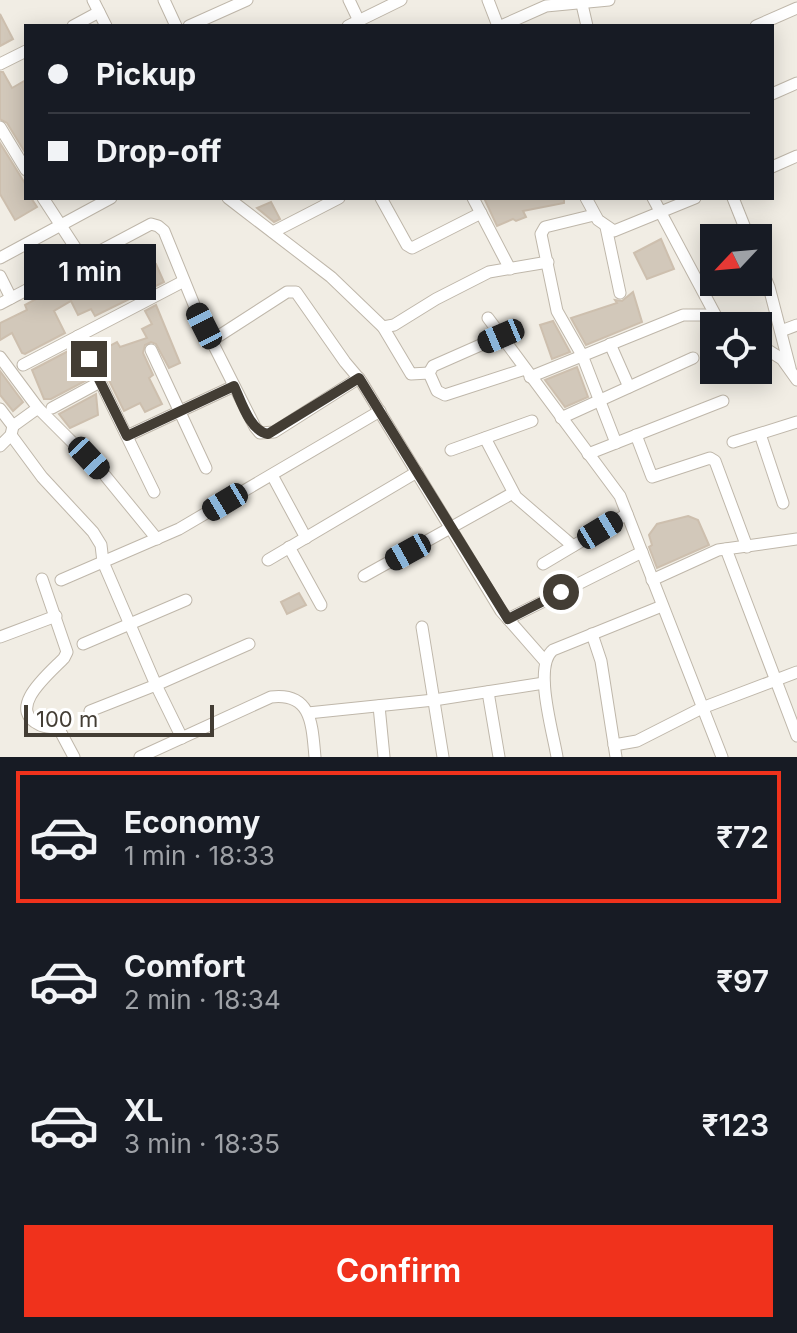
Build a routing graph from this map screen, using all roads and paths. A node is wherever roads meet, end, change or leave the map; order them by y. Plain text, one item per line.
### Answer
1 (93, 0) edge
2 (164, 0) edge
3 (247, 0) edge
4 (349, 0) edge
5 (401, 0) edge
6 (488, 0) edge
7 (609, 0) edge
8 (581, 1) edge
9 (797, 8) edge
10 (99, 12) junction
11 (354, 23) edge
12 (77, 24) edge
13 (105, 24) edge
14 (175, 24) edge
15 (193, 24) edge
16 (498, 24) edge
17 (504, 24) edge
18 (587, 24) edge
19 (761, 24) edge
20 (24, 52) edge
21 (0, 64) edge
22 (797, 83) edge
23 (774, 93) edge
24 (0, 127) edge
25 (797, 156) edge
26 (774, 166) edge
27 (24, 167) edge
28 (44, 200) edge
29 (108, 200) edge
30 (231, 200) edge
31 (335, 200) edge
32 (382, 200) edge
33 (474, 200) edge
34 (587, 200) edge
35 (654, 200) edge
36 (690, 200) edge
37 (734, 200) edge
38 (661, 211) junction
39 (481, 213) junction
40 (594, 215) junction
41 (743, 224) edge
42 (61, 227) junction
43 (606, 227) junction
44 (273, 232) junction
45 (0, 258) edge
46 (84, 261) junction
47 (548, 262) junction
48 (510, 269) junction
49 (0, 276) edge
50 (184, 281) junction
51 (620, 293) dead end
52 (770, 296) edge
53 (6, 301) edge
54 (714, 312) edge
55 (700, 315) edge
56 (488, 318) dead end
57 (797, 325) edge
58 (383, 327) junction
59 (781, 331) junction
60 (78, 336) junction
61 (501, 336) junction
62 (211, 341) junction
63 (610, 344) junction
64 (151, 350) dead end
65 (772, 353) edge
66 (582, 355) junction
67 (0, 357) edge
68 (693, 358) dead end
69 (23, 365) dead end
70 (790, 368) junction
71 (429, 373) junction
72 (527, 373) junction
73 (359, 378) junction
74 (797, 380) edge
75 (100, 382) junction
76 (234, 386) junction
77 (629, 387) junction
78 (599, 401) junction
79 (723, 401) dead end
80 (38, 408) junction
81 (52, 408) dead end
82 (0, 409) edge
83 (380, 411) junction
84 (181, 412) junction
85 (561, 418) junction
86 (532, 421) dead end
87 (797, 422) edge
88 (12, 430) junction
89 (760, 434) junction
90 (636, 435) junction
91 (127, 436) junction
92 (485, 438) junction
93 (733, 442) dead end
94 (616, 443) junction
95 (0, 446) edge
96 (451, 450) dead end
97 (588, 454) junction
98 (206, 468) dead end
99 (417, 472) junction
100 (272, 475) junction
101 (154, 492) dead end
102 (513, 493) junction
103 (783, 503) dead end
104 (627, 514) junction
105 (451, 529) junction
106 (306, 538) junction
107 (157, 539) junction
108 (797, 539) edge
109 (573, 546) junction
110 (289, 547) junction
111 (747, 547) junction
112 (726, 549) junction
113 (642, 552) junction
114 (268, 560) dead end
115 (103, 562) junction
116 (543, 564) dead end
117 (364, 576) dead end
118 (42, 579) dead end
119 (61, 580) dead end
120 (652, 580) junction
121 (186, 600) dead end
122 (321, 605) dead end
123 (662, 606) junction
124 (56, 616) junction
125 (508, 619) junction
126 (131, 623) junction
127 (422, 627) dead end
128 (592, 634) junction
129 (0, 637) edge
130 (83, 644) dead end
131 (249, 644) dead end
132 (544, 660) junction
133 (797, 672) edge
134 (775, 680) junction
135 (544, 683) junction
136 (156, 685) junction
137 (488, 692) junction
138 (434, 700) junction
139 (379, 706) junction
140 (702, 708) junction
141 (90, 711) dead end
142 (308, 713) junction
143 (797, 736) edge
144 (182, 738) junction
145 (615, 751) edge
146 (74, 757) edge
147 (140, 757) edge
148 (315, 757) edge
149 (384, 757) edge
150 (443, 757) edge
151 (499, 757) edge
152 (557, 757) edge
153 (722, 757) edge

1 - 10 street
2 - 14 street
3 - 15 street
4 - 11 street
5 - 11 street
6 - 16 street
7 - 8 street
8 - 17 street
8 - 18 street
9 - 19 street
10 - 12 street
10 - 13 street
20 - 21 street
22 - 23 street
24 - 27 street
25 - 26 street
28 - 42 street
29 - 42 street
30 - 44 street
31 - 44 street
32 - 39 street
33 - 39 street
34 - 40 street
35 - 38 street
36 - 38 street
37 - 41 street
38 - 43 street
38 - 54 street
39 - 48 street
40 - 43 street
40 - 47 street
42 - 45 street
42 - 46 street
43 - 51 street
44 - 58 street
46 - 50 street
46 - 53 street
47 - 48 street
47 - 66 street
48 - 58 street
49 - 53 street
50 - 60 street
50 - 62 street
52 - 59 street
55 - 63 street
56 - 61 street
57 - 59 street
58 - 71 street
59 - 70 street
60 - 69 street
60 - 75 street
61 - 71 street
61 - 72 street
62 - 73 street
62 - 76 street
63 - 66 street
63 - 77 street
64 - 84 street
65 - 70 street
66 - 72 street
66 - 78 street
67 - 80 street
68 - 77 street
70 - 74 street
71 - 72 street
72 - 85 street
73 - 76 street
73 - 83 street
75 - 81 street
75 - 91 street
76 - 84 street
77 - 78 street
78 - 85 street
78 - 94 street
79 - 90 street
80 - 88 street
80 - 107 street
82 - 88 street
83 - 99 street
83 - 100 street
84 - 91 street
84 - 98 street
85 - 97 street
86 - 92 street
87 - 89 street
88 - 95 street
88 - 115 street
89 - 93 street
89 - 103 street
90 - 94 street
90 - 111 street
91 - 101 street
92 - 96 street
92 - 102 street
94 - 97 street
97 - 104 street
99 - 105 street
99 - 106 street
100 - 106 street
100 - 107 street
102 - 105 street
102 - 109 street
104 - 109 street
104 - 113 street
105 - 117 street
105 - 125 street
106 - 110 street
107 - 115 street
108 - 111 street
109 - 116 street
110 - 114 street
110 - 122 street
111 - 112 street
112 - 120 street
112 - 134 street
113 - 120 street
113 - 125 street
115 - 119 street
115 - 126 street
118 - 124 street
120 - 123 street
121 - 126 street
123 - 128 street
123 - 140 street
124 - 129 street
124 - 146 street
125 - 132 street
126 - 130 street
126 - 136 street
127 - 138 street
128 - 132 street
128 - 145 street
131 - 136 street
132 - 135 street
133 - 134 street
134 - 140 street
134 - 143 street
135 - 137 street
135 - 152 street
136 - 141 street
136 - 144 street
137 - 138 street
137 - 151 street
138 - 139 street
138 - 150 street
139 - 142 street
139 - 149 street
140 - 145 street
140 - 153 street
142 - 144 street
142 - 148 street
144 - 147 street

